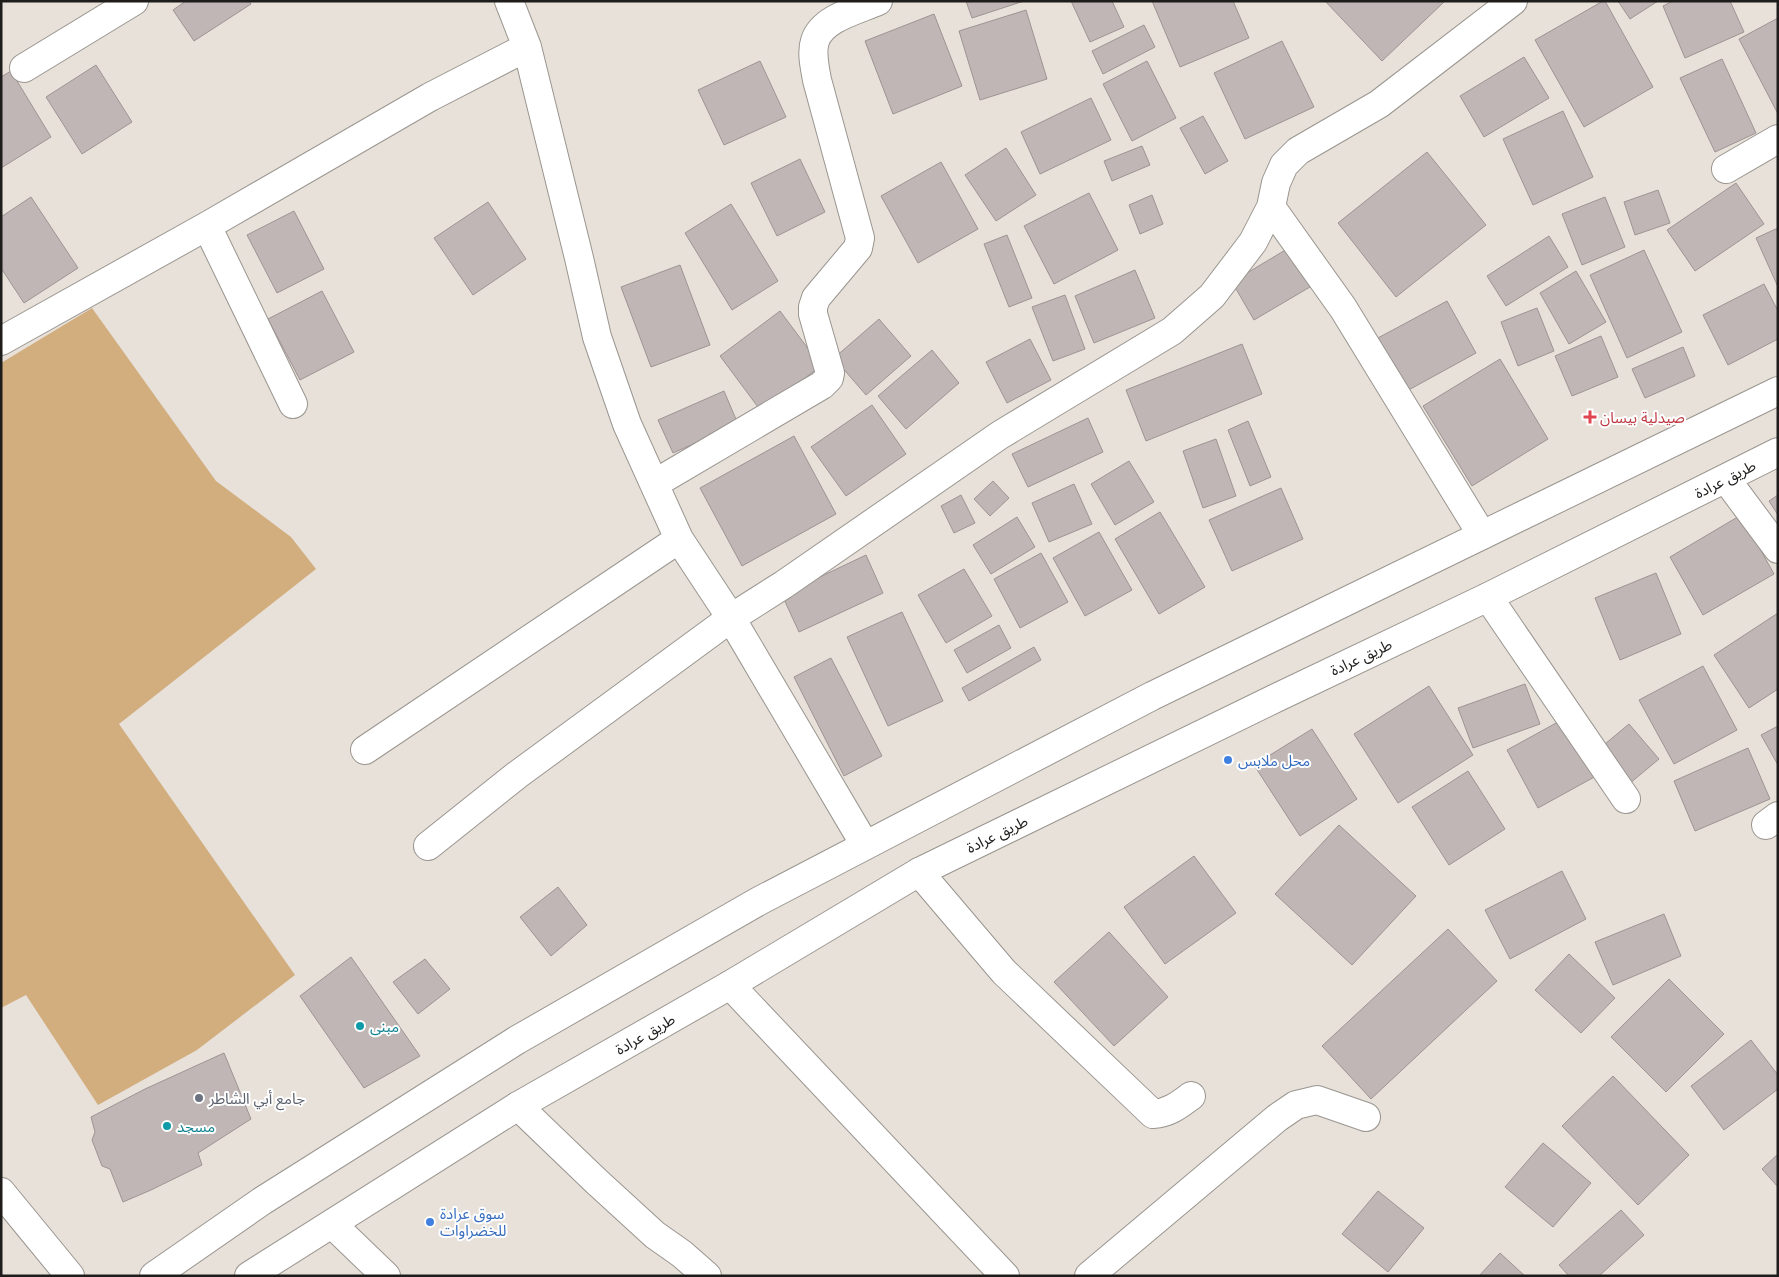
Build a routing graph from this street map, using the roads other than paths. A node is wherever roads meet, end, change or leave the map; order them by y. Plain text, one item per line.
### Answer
1 (134, 1) edge
2 (508, 1) edge
3 (878, 1) edge
4 (1513, 1) edge
5 (526, 47) junction
6 (24, 68) dead end
7 (1778, 138) edge
8 (1726, 169) dead end
9 (1271, 207) junction
10 (207, 226) junction
11 (1, 341) edge
12 (1778, 392) edge
13 (293, 404) dead end
14 (1778, 452) edge
15 (1726, 479) junction
16 (654, 484) junction
17 (1482, 535) junction
18 (679, 539) junction
19 (1778, 549) edge
20 (1488, 597) junction
21 (731, 618) junction
22 (365, 750) dead end
23 (1626, 799) dead end
24 (865, 845) junction
25 (428, 846) dead end
26 (919, 872) junction
27 (730, 985) junction
28 (1191, 1096) dead end
29 (518, 1106) junction
30 (1366, 1117) dead end
31 (1, 1192) edge
32 (332, 1224) junction
33 (1000, 1274) edge
34 (70, 1276) edge
35 (154, 1276) edge
36 (249, 1276) edge
37 (386, 1276) edge
38 (707, 1276) edge
39 (1089, 1276) edge

1 - 6 street
2 - 5 street
3 - 16 street
4 - 9 street
5 - 10 street
5 - 16 street
7 - 8 street
9 - 17 street
9 - 21 street
10 - 11 street
10 - 13 street
12 - 17 street
14 - 15 street, طريق عرادة
15 - 19 street
15 - 20 street, طريق عرادة
16 - 18 street
17 - 24 street
18 - 21 street
18 - 22 street
20 - 23 street
20 - 26 street, طريق عرادة
21 - 24 street
21 - 25 street
24 - 35 street
26 - 27 street, طريق عرادة
26 - 28 street
27 - 29 street, طريق عرادة
27 - 33 street
29 - 32 street, طريق عرادة
29 - 38 street
30 - 39 street
31 - 34 street
32 - 36 street, طريق عرادة
32 - 37 street

